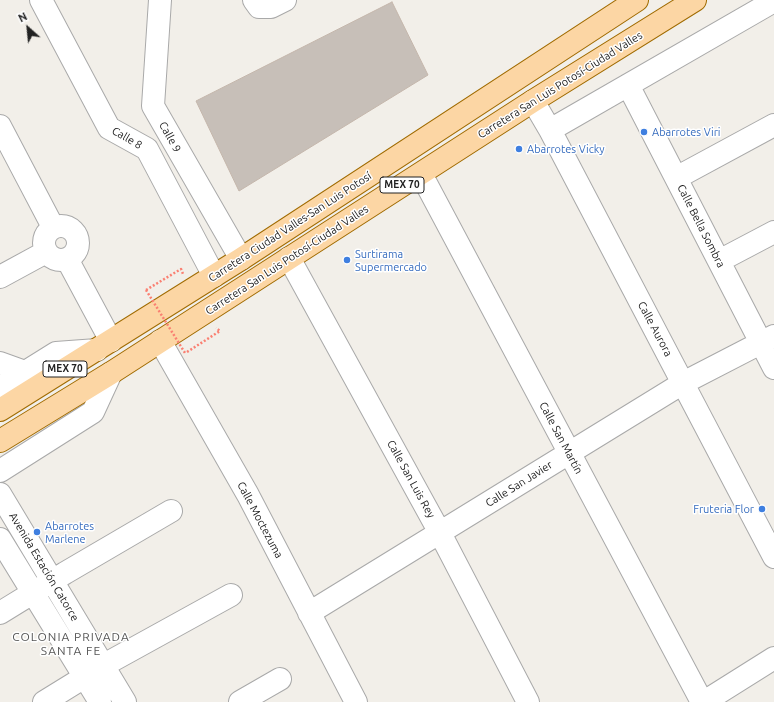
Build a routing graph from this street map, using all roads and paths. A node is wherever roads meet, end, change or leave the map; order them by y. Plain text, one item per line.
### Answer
1 (41, 0) edge
2 (160, 0) edge
3 (285, 0) edge
4 (637, 0) edge
5 (695, 0) edge
6 (774, 1) edge
7 (257, 3) edge
8 (628, 85) junction
9 (533, 102) junction
10 (774, 125) edge
11 (0, 126) edge
12 (550, 130) junction
13 (170, 137) junction
14 (146, 149) junction
15 (421, 174) junction
16 (676, 178) junction
17 (53, 227) junction
18 (774, 232) edge
19 (46, 252) junction
20 (289, 258) junction
21 (67, 259) junction
22 (241, 259) junction
23 (719, 261) junction
24 (214, 276) junction
25 (0, 277) edge
26 (146, 290) dead end
27 (768, 339) edge
28 (160, 341) junction
29 (104, 345) junction
30 (184, 353) dead end
31 (0, 363) edge
32 (774, 368) edge
33 (25, 372) junction
34 (111, 373) junction
35 (683, 383) junction
36 (0, 388) edge
37 (0, 410) edge
38 (0, 441) edge
39 (570, 453) junction
40 (0, 471) edge
41 (0, 494) edge
42 (171, 511) dead end
43 (440, 533) junction
44 (0, 539) edge
45 (774, 558) edge
46 (53, 580) junction
47 (33, 592) junction
48 (231, 595) dead end
49 (0, 613) edge
50 (309, 613) junction
51 (774, 658) edge
52 (104, 665) junction
53 (85, 676) junction
54 (280, 679) dead end
55 (44, 702) edge
56 (100, 702) edge
57 (125, 702) edge
58 (240, 702) edge
59 (356, 702) edge
60 (528, 702) edge
61 (703, 702) edge

1 - 14 street, Calle 8
2 - 13 street, Calle 9
3 - 7 street
4 - 22 main road, Carretera Ciudad Valles-San Luis Potosí / MEX 70
5 - 9 main road, Carretera San Luis Potosí-Ciudad Valles / MEX 70
6 - 8 street
8 - 12 street
8 - 16 street, Calle Bella Sombra
9 - 12 street, Calle Aurora
9 - 15 main road, Carretera San Luis Potosí-Ciudad Valles / MEX 70
10 - 16 street
11 - 17 street
12 - 35 street, Calle Aurora
13 - 14 street
13 - 22 street, Calle 9
14 - 24 street, Calle 8
15 - 20 main road, Carretera San Luis Potosí-Ciudad Valles / MEX 70
15 - 39 street, Calle San Martín
16 - 23 street, Calle Bella Sombra
17 - 19 street
17 - 21 street
18 - 23 street
19 - 21 street
19 - 25 street
20 - 28 main road, Carretera San Luis Potosí-Ciudad Valles / MEX 70
20 - 43 street, Calle San Luis Rey
21 - 29 street
22 - 24 main road, Carretera Ciudad Valles-San Luis Potosí / MEX 70
23 - 27 street, Calle Bella Sombra
24 - 29 main road, Carretera Ciudad Valles-San Luis Potosí / MEX 70
26 - 30 path, bridge
27 - 32 street, Calle Bella Sombra
27 - 35 street, Calle San Javier
28 - 34 main road, Carretera San Luis Potosí-Ciudad Valles / MEX 70
28 - 50 street, Calle Moctezuma
29 - 33 street
29 - 37 main road, Carretera Ciudad Valles-San Luis Potosí / MEX 70
31 - 33 street
33 - 36 street
34 - 38 main road, Carretera San Luis Potosí-Ciudad Valles / MEX 70
34 - 40 street
35 - 39 street, Calle San Javier
35 - 45 street, Calle Aurora
39 - 43 street, Calle San Javier
39 - 61 street, Calle San Martín
41 - 46 street, Avenida Estación Catorce
42 - 46 street
43 - 50 street, Calle San Javier
43 - 60 street, Calle San Luis Rey
44 - 47 street, Avenida Estación Catorce
46 - 47 street
46 - 52 street, Avenida Estación Catorce
47 - 49 street
47 - 53 street, Avenida Estación Catorce
48 - 52 street
50 - 59 street, Calle Moctezuma
51 - 61 street
52 - 53 street
52 - 57 street, Avenida Estación Catorce
53 - 55 street
53 - 56 street, Avenida Estación Catorce
54 - 58 street

